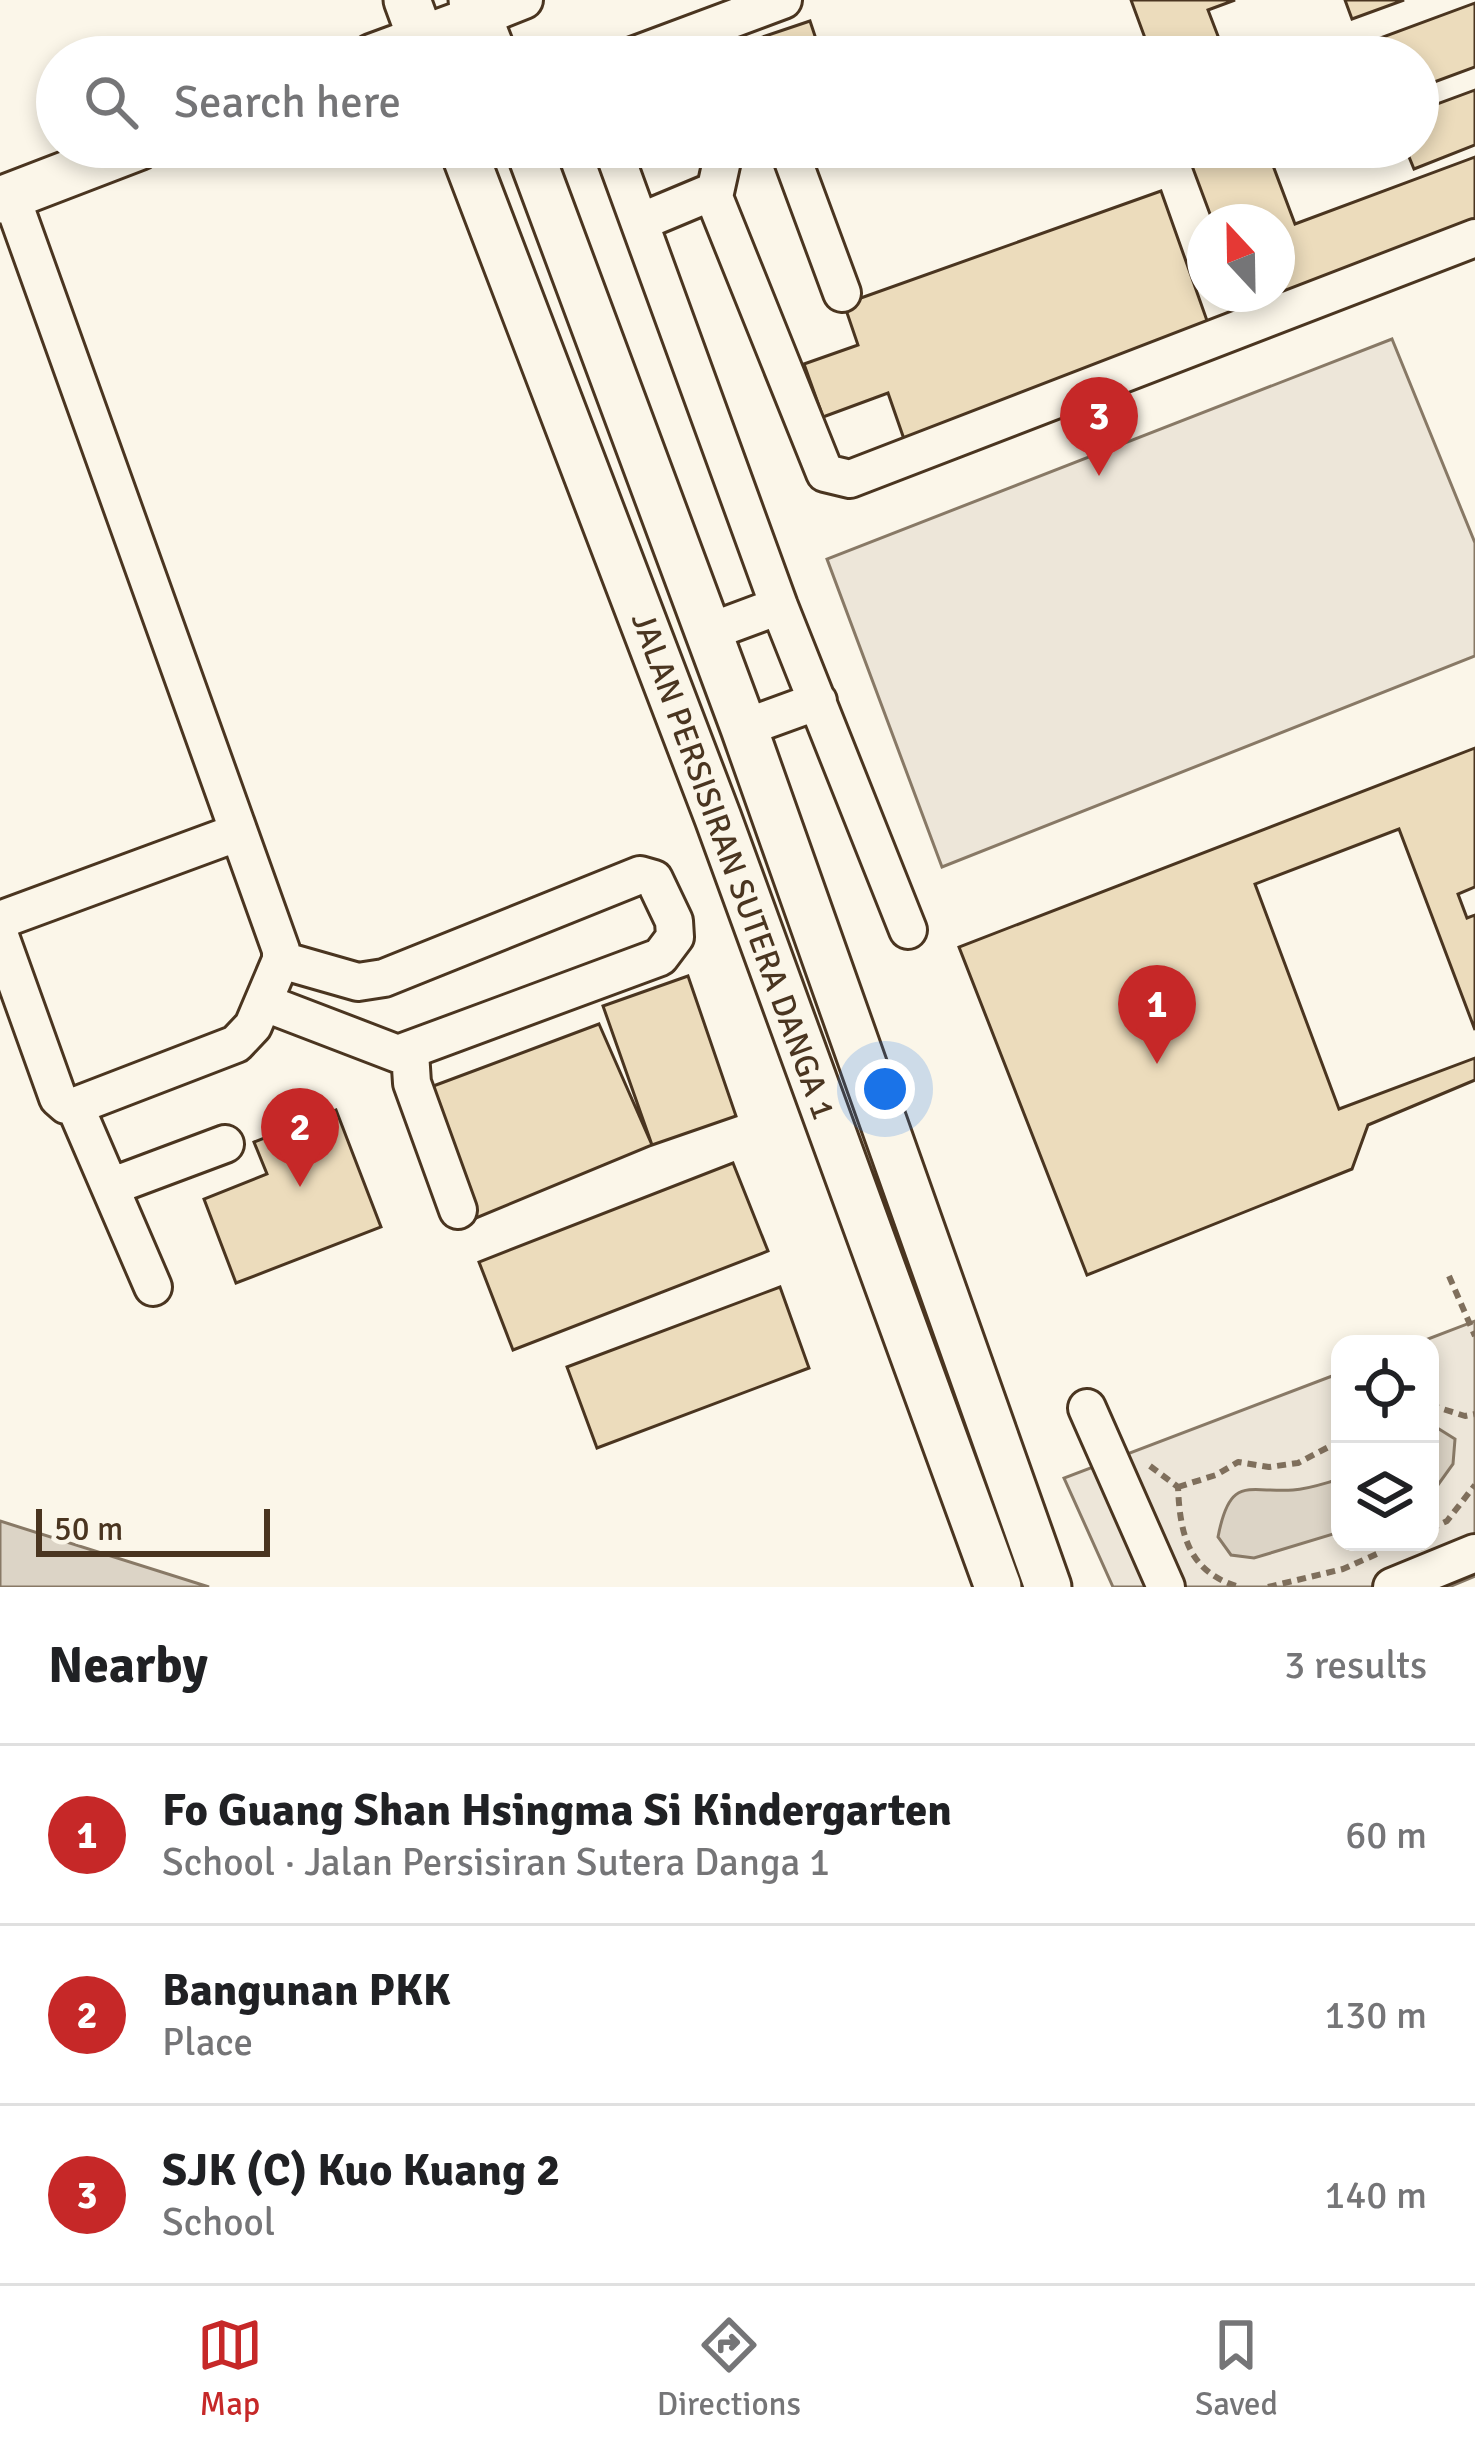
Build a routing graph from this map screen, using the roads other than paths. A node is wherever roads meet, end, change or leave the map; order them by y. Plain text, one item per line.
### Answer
1 (524, 0) edge
2 (783, 0) edge
3 (482, 25) edge
4 (418, 32) edge
5 (686, 36) edge
6 (84, 168) edge
7 (470, 168) edge
8 (536, 168) edge
9 (620, 168) edge
10 (720, 168) edge
11 (796, 168) edge
12 (714, 197) junction
13 (6, 198) edge
14 (640, 222) junction
15 (1475, 238) edge
16 (842, 293) dead end
17 (779, 606) junction
18 (709, 632) junction
19 (818, 701) junction
20 (744, 728) junction
21 (236, 832) junction
22 (0, 920) edge
23 (908, 930) dead end
24 (0, 936) edge
25 (281, 961) junction
26 (265, 1003) junction
27 (410, 1052) junction
28 (75, 1106) junction
29 (226, 1144) dead end
30 (110, 1187) junction
31 (458, 1210) dead end
32 (153, 1287) dead end
33 (1094, 1425) road end
34 (1475, 1553) edge
35 (1386, 1570) edge
36 (998, 1587) edge
37 (1048, 1587) edge
38 (1166, 1587) edge

1 - 3 street
2 - 5 street
3 - 4 main road
6 - 13 main road
7 - 36 main road, JALAN PERSISIRAN SUTERA DANGA 1
8 - 18 main road, JALAN PERSISIRAN SUTERA DANGA 1
9 - 14 street
10 - 12 street
11 - 16 street
12 - 14 street
12 - 15 street
13 - 21 street
14 - 17 street
17 - 18 street
17 - 19 street
18 - 20 main road, JALAN PERSISIRAN SUTERA DANGA 1
19 - 20 street
19 - 23 street
20 - 37 main road, JALAN PERSISIRAN SUTERA DANGA 1
21 - 22 street
21 - 25 street
24 - 28 street
25 - 26 street
25 - 27 street
26 - 27 street
26 - 28 street
27 - 31 street
28 - 30 street
29 - 30 street
30 - 32 street
33 - 38 street
34 - 35 street

